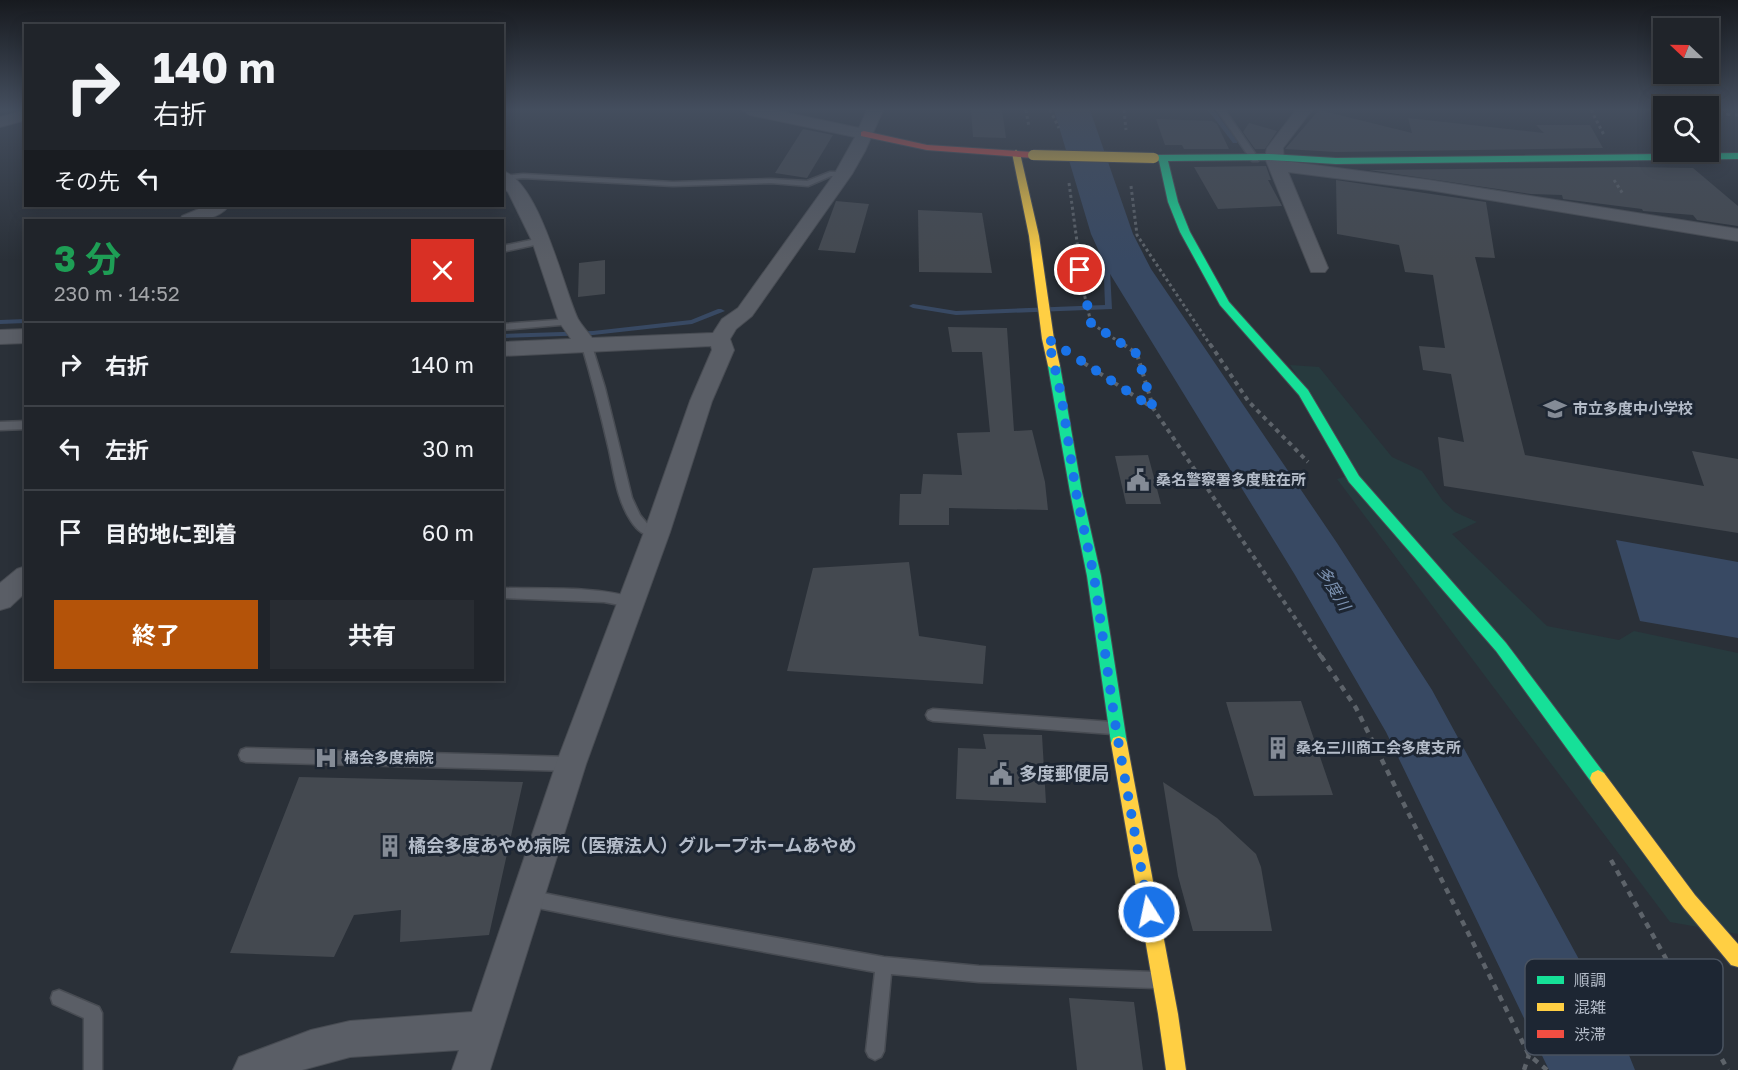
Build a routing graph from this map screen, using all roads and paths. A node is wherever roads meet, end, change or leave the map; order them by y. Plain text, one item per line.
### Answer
1 (850, 160) edge
2 (1017, 160) edge
3 (1159, 160) edge
4 (1262, 160) edge
5 (1280, 160) edge
6 (1326, 160) edge
7 (1422, 160) edge
8 (1276, 162) junction
9 (1609, 172) dead end
10 (843, 174) junction
11 (504, 177) edge
12 (1068, 177) dead end
13 (218, 207) edge
14 (1638, 218) junction
15 (191, 219) edge
16 (1738, 235) edge
17 (541, 241) junction
18 (504, 249) edge
19 (1318, 268) dead end
20 (569, 322) junction
21 (504, 327) edge
22 (0, 336) edge
23 (24, 336) edge
24 (719, 339) junction
25 (1048, 339) junction
26 (586, 346) junction
27 (504, 349) edge
28 (1153, 408) junction
29 (24, 425) edge
30 (0, 426) edge
31 (657, 532) junction
32 (24, 578) edge
33 (504, 593) edge
34 (0, 598) edge
35 (630, 602) junction
36 (933, 715) dead end
37 (1116, 729) junction
38 (246, 755) dead end
39 (571, 764) junction
40 (528, 897) junction
41 (1738, 958) edge
42 (884, 965) junction
43 (1161, 981) junction
44 (60, 998) dead end
45 (482, 1030) junction
46 (1525, 1047) edge
47 (875, 1051) dead end
48 (1529, 1055) joint
49 (93, 1070) edge
50 (252, 1070) edge
51 (471, 1070) edge
52 (1176, 1070) edge
53 (1524, 1070) edge
54 (1547, 1070) edge

1 - 10 street
2 - 25 street
3 - 41 street
4 - 8 street
5 - 8 street
6 - 7 street
8 - 14 street
8 - 19 street
9 - 14 path
10 - 11 lane
10 - 24 street
11 - 17 street
12 - 28 path
13 - 15 street
14 - 16 street
17 - 18 lane
17 - 20 street
20 - 21 lane
20 - 26 street
22 - 23 street
24 - 26 street
24 - 31 street
25 - 28 path
25 - 37 street
26 - 27 street
26 - 31 lane
28 - 46 path
29 - 30 lane
31 - 35 street
32 - 34 street
33 - 35 lane
35 - 39 street
36 - 37 lane
37 - 43 street
38 - 39 lane
39 - 40 street
40 - 42 lane
40 - 45 street
42 - 43 lane
42 - 47 lane
43 - 52 street
44 - 49 lane
45 - 50 street
45 - 51 street
48 - 53 path
48 - 54 path

